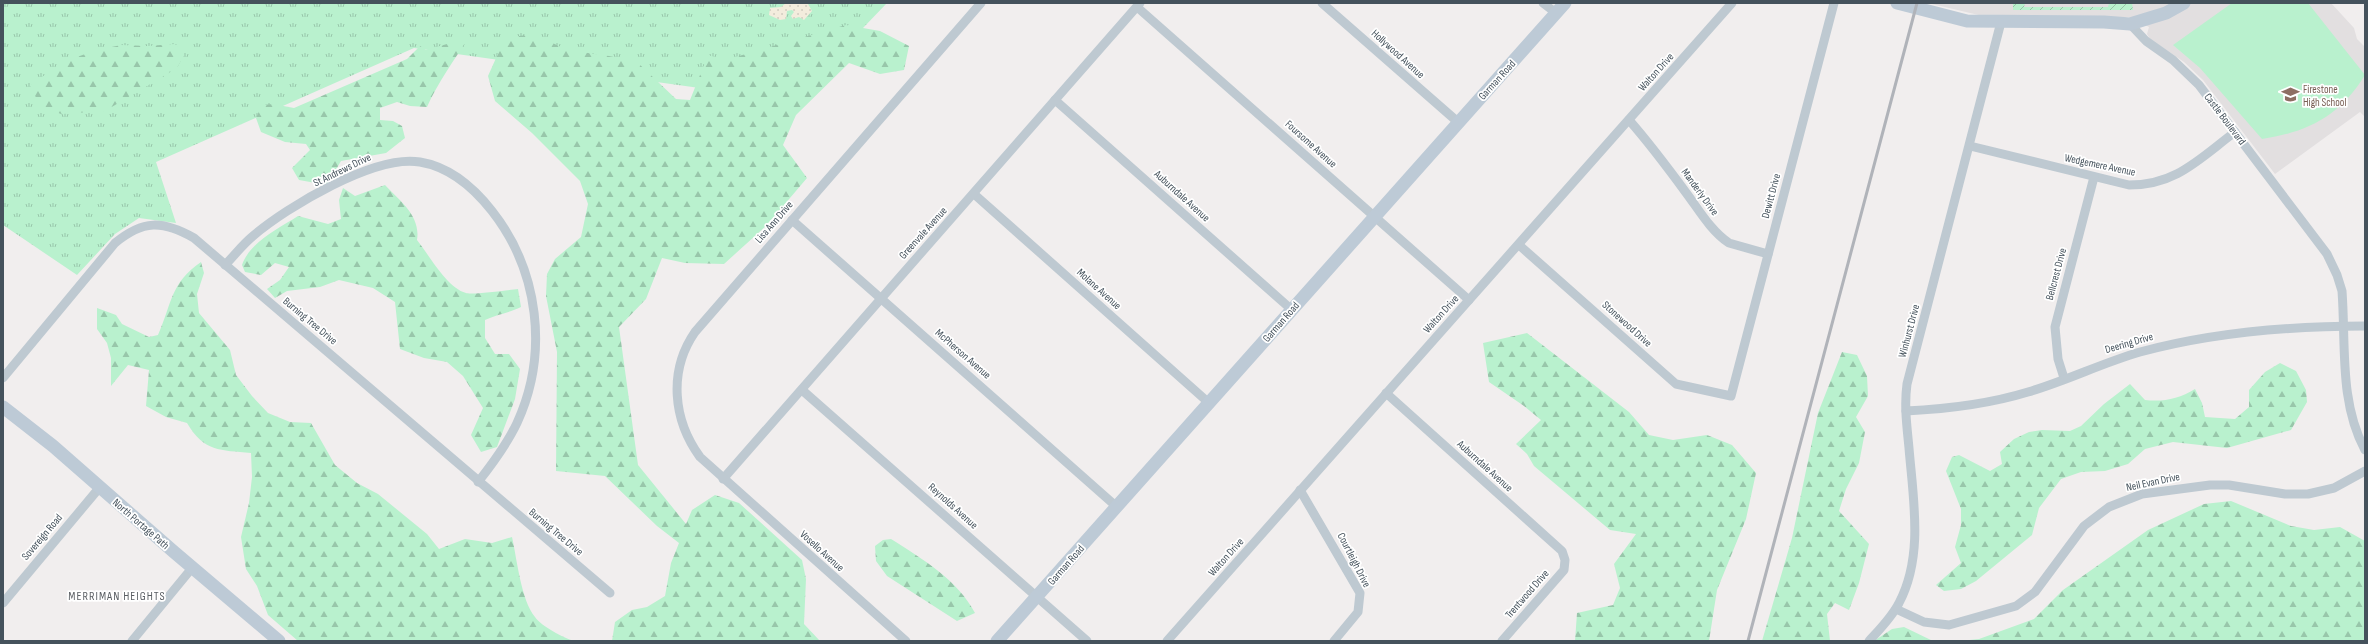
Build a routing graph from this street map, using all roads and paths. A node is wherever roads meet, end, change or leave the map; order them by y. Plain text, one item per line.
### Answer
1 (981, 3) edge
2 (1322, 3) edge
3 (1543, 3) edge
4 (1565, 3) edge
5 (1732, 3) edge
6 (1834, 3) edge
7 (1897, 3) edge
8 (2184, 3) edge
9 (1138, 5) edge
10 (1556, 13) junction
11 (2001, 22) junction
12 (2130, 24) junction
13 (1055, 100) junction
14 (1629, 120) junction
15 (1459, 123) junction
16 (2235, 132) junction
17 (1970, 146) junction
18 (2094, 177) junction
19 (974, 194) junction
20 (1376, 217) junction
21 (792, 220) junction
22 (1519, 245) junction
23 (1768, 254) junction
24 (225, 266) junction
25 (881, 298) junction
26 (1469, 300) junction
27 (1292, 310) junction
28 (2345, 326) junction
29 (2365, 326) edge
30 (3, 378) edge
31 (2064, 378) junction
32 (802, 390) junction
33 (1386, 393) junction
34 (1731, 396) joint
35 (1209, 403) junction
36 (3, 407) edge
37 (1906, 411) junction
38 (2365, 450) edge
39 (2365, 472) edge
40 (723, 479) junction
41 (478, 482) junction
42 (100, 487) junction
43 (1300, 490) junction
44 (1117, 507) junction
45 (1565, 560) joint
46 (192, 568) junction
47 (610, 593) dead end
48 (1038, 597) junction
49 (3, 603) edge
50 (1896, 609) junction
51 (132, 641) edge
52 (279, 641) edge
53 (906, 641) edge
54 (997, 641) edge
55 (1088, 641) edge
56 (1167, 641) edge
57 (1334, 641) edge
58 (1502, 641) edge
59 (1869, 641) edge

1 - 21 street, Lisa Ann Drive
2 - 15 street, Hollywood Avenue
3 - 10 street
4 - 10 street, Garman Road
5 - 14 street, Walton Drive
6 - 23 street, Dewitt Drive
7 - 11 street
8 - 12 street
9 - 13 street, Greenvale Avenue
9 - 20 street, Foursome Avenue
10 - 15 street, Garman Road
11 - 12 street
11 - 17 street, Winhurst Drive
12 - 16 street, Castle Boulevard
13 - 19 street, Greenvale Avenue
13 - 27 street, Auburndale Avenue
14 - 22 street, Walton Drive
14 - 23 street, Manderly Drive
15 - 20 street, Garman Road
16 - 18 street, Wedgemere Avenue
16 - 28 street, Castle Boulevard
17 - 18 street, Wedgemere Avenue
17 - 37 street, Winhurst Drive
18 - 31 street, Bellcrest Drive
19 - 25 street, Greenvale Avenue
19 - 35 street, Molane Avenue
20 - 26 street, Foursome Avenue
20 - 27 street, Garman Road
21 - 25 street, McPherson Avenue
21 - 40 street, Lisa Ann Drive
22 - 26 street, Walton Drive
22 - 34 street, Stonewood Drive
23 - 34 street, Dewitt Drive
24 - 30 street, Burning Tree Drive
24 - 41 street, Burning Tree Drive
24 - 41 street, St Andrews Drive
25 - 32 street, Greenvale Avenue
25 - 44 street, McPherson Avenue
26 - 33 street, Walton Drive
27 - 35 street, Garman Road
28 - 29 street, Deering Drive
28 - 31 street, Deering Drive
28 - 38 street, Castle Boulevard
31 - 37 street, Deering Drive
32 - 40 street, Greenvale Avenue
32 - 48 street, Reynolds Avenue
33 - 43 street, Walton Drive
33 - 45 street, Auburndale Avenue
35 - 44 street, Garman Road
36 - 42 street, North Portage Path
37 - 50 street, Winhurst Drive
39 - 50 street, Neil Evan Drive
40 - 53 street, Vosello Avenue
41 - 47 street, Burning Tree Drive
42 - 46 street, North Portage Path
42 - 49 street, Sovereign Road
43 - 56 street, Walton Drive
43 - 57 street, Courtleigh Drive
44 - 48 street, Garman Road
45 - 58 street, Trentwood Drive
46 - 51 street
46 - 52 street, North Portage Path
48 - 54 street, Garman Road
48 - 55 street, Reynolds Avenue
50 - 59 street, Winhurst Drive

